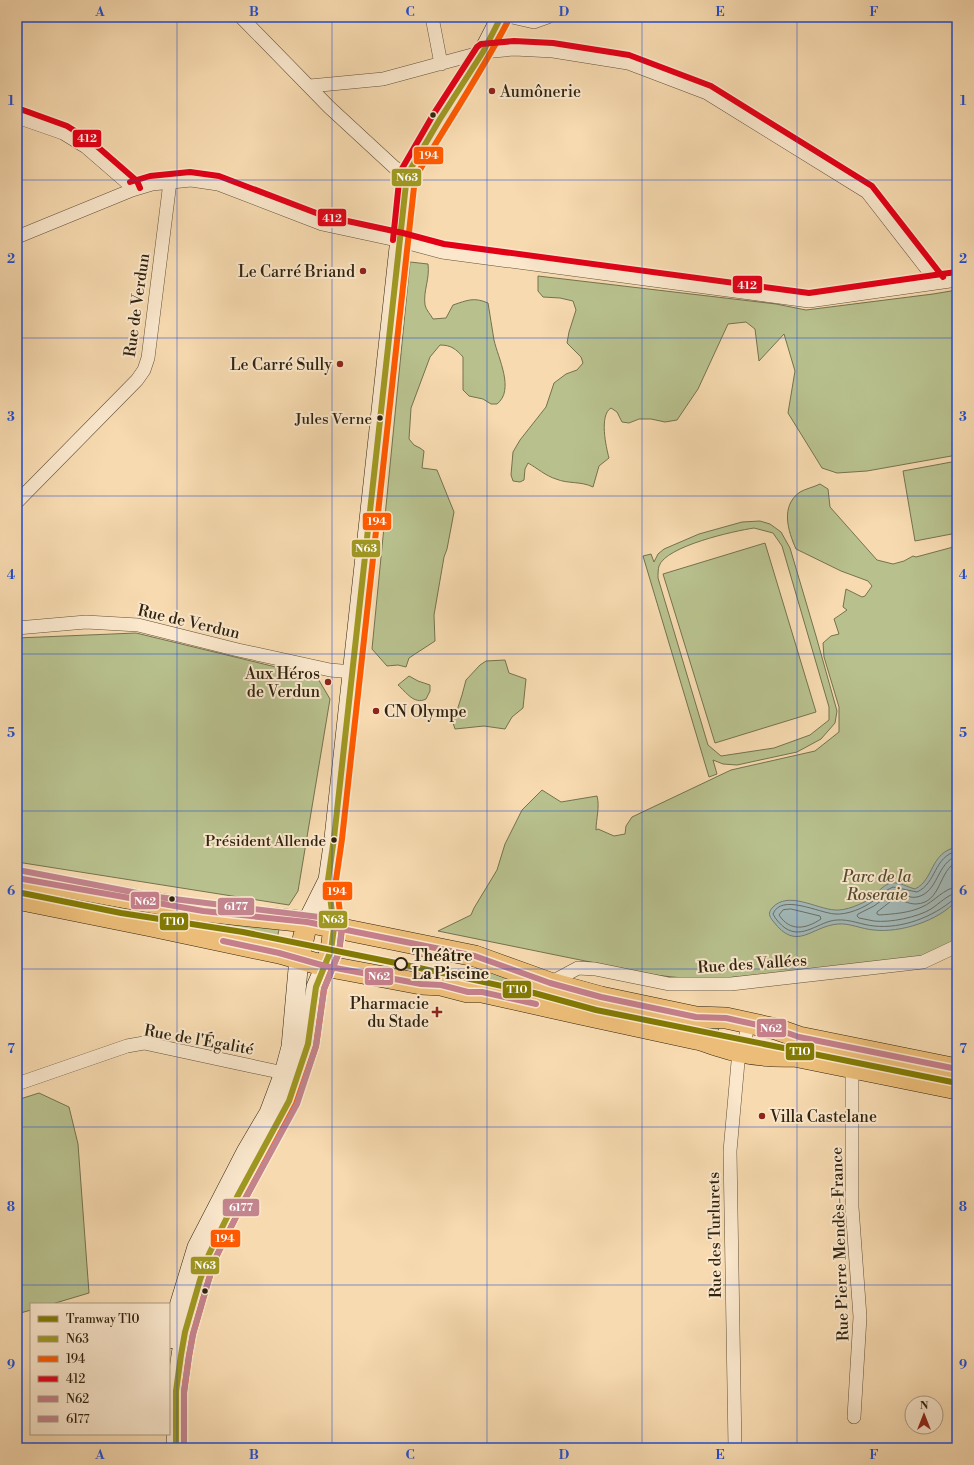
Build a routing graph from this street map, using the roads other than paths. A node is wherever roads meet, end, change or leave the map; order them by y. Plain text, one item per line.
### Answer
1 (241, 17) edge
2 (432, 17) edge
3 (501, 17) edge
4 (512, 17) edge
5 (548, 17) edge
6 (483, 52) junction
7 (441, 64) junction
8 (310, 86) junction
9 (17, 117) edge
10 (407, 175) junction
11 (170, 182) junction
12 (132, 190) junction
13 (17, 237) edge
14 (400, 241) junction
15 (957, 280) edge
16 (937, 282) junction
17 (17, 502) edge
18 (17, 628) edge
19 (352, 672) junction
20 (17, 878) edge
21 (328, 880) junction
22 (17, 899) edge
23 (307, 922) junction
24 (334, 928) junction
25 (957, 946) edge
26 (299, 958) junction
27 (325, 966) junction
28 (550, 983) junction
29 (748, 1024) junction
30 (742, 1052) junction
31 (852, 1068) junction
32 (957, 1070) edge
33 (284, 1073) junction
34 (17, 1084) edge
35 (957, 1089) edge
36 (170, 1336) edge
37 (854, 1417) dead end
38 (163, 1435) edge
39 (163, 1448) edge
40 (176, 1448) edge
41 (735, 1448) edge

1 - 8 street
2 - 7 street
3 - 6 main road
4 - 5 street
6 - 7 street
6 - 10 main road
6 - 16 street
7 - 8 street
8 - 10 street
9 - 12 street
10 - 14 main road
11 - 12 street
11 - 14 street
11 - 17 street, Rue de Verdun
12 - 13 street
14 - 16 street
14 - 19 main road
15 - 16 street
18 - 19 street, Rue de Verdun
19 - 21 main road
20 - 23 main road
21 - 23 main road
21 - 24 main road
22 - 26 main road
23 - 24 main road
23 - 26 main road
24 - 27 main road
24 - 28 main road
25 - 28 street, Rue des Vallées
26 - 27 main road
26 - 33 main road
27 - 30 main road
27 - 40 main road
28 - 29 main road
29 - 30 street, Rue des Turlurets
29 - 32 main road
30 - 31 main road
30 - 41 street, Rue des Turlurets
31 - 35 main road
31 - 37 street, Rue Pierre Mendès-France
33 - 34 street, Rue de l'Égalité
33 - 36 main road
38 - 39 main road

